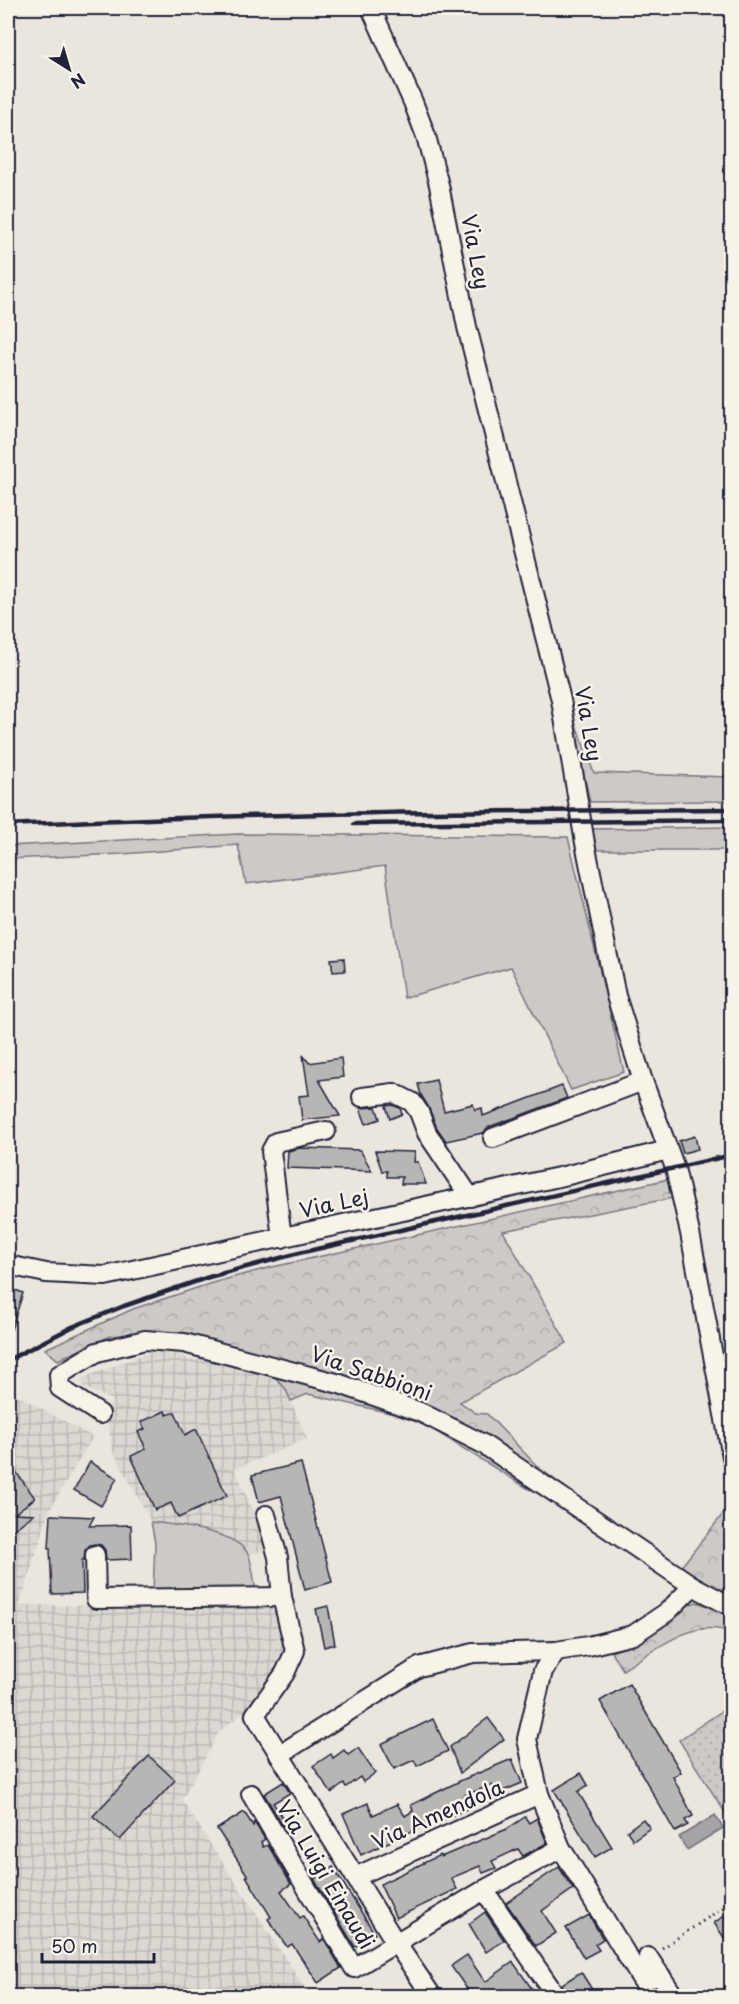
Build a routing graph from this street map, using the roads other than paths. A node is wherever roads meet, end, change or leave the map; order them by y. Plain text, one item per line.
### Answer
1 (371, 8) edge
2 (643, 1081) junction
3 (362, 1097) dead end
4 (326, 1131) dead end
5 (493, 1138) dead end
6 (668, 1150) junction
7 (470, 1197) junction
8 (282, 1238) junction
9 (8, 1264) edge
10 (100, 1414) dead end
11 (732, 1457) edge
12 (266, 1515) dead end
13 (95, 1555) dead end
14 (693, 1586) junction
15 (282, 1598) junction
16 (732, 1607) edge
17 (556, 1651) junction
18 (279, 1755) junction
19 (250, 1794) dead end
20 (539, 1794) junction
21 (561, 1848) junction
22 (355, 1877) junction
23 (484, 1890) junction
24 (396, 1943) junction
25 (648, 1957) road end
26 (661, 1976) junction
27 (432, 1996) edge
28 (556, 1996) edge
29 (674, 1996) edge

1 - 2 street, Via Ley
2 - 5 street
2 - 6 street, Via Ley
3 - 7 street
4 - 8 street
6 - 7 street, Via Lej
6 - 11 street, Via Ley
7 - 8 street, Via Lej
8 - 9 street, Via Lej
10 - 14 street, Via Sabbioni
12 - 15 street
13 - 15 street
14 - 16 street
14 - 17 street
15 - 18 street
17 - 18 street
17 - 20 street
18 - 22 street
19 - 24 street, Via Luigi Einaudi
20 - 21 street
20 - 22 street, Via Amendola
21 - 23 street
21 - 26 street
22 - 24 street
23 - 24 street
23 - 28 street
24 - 27 street
25 - 26 street
26 - 29 street

